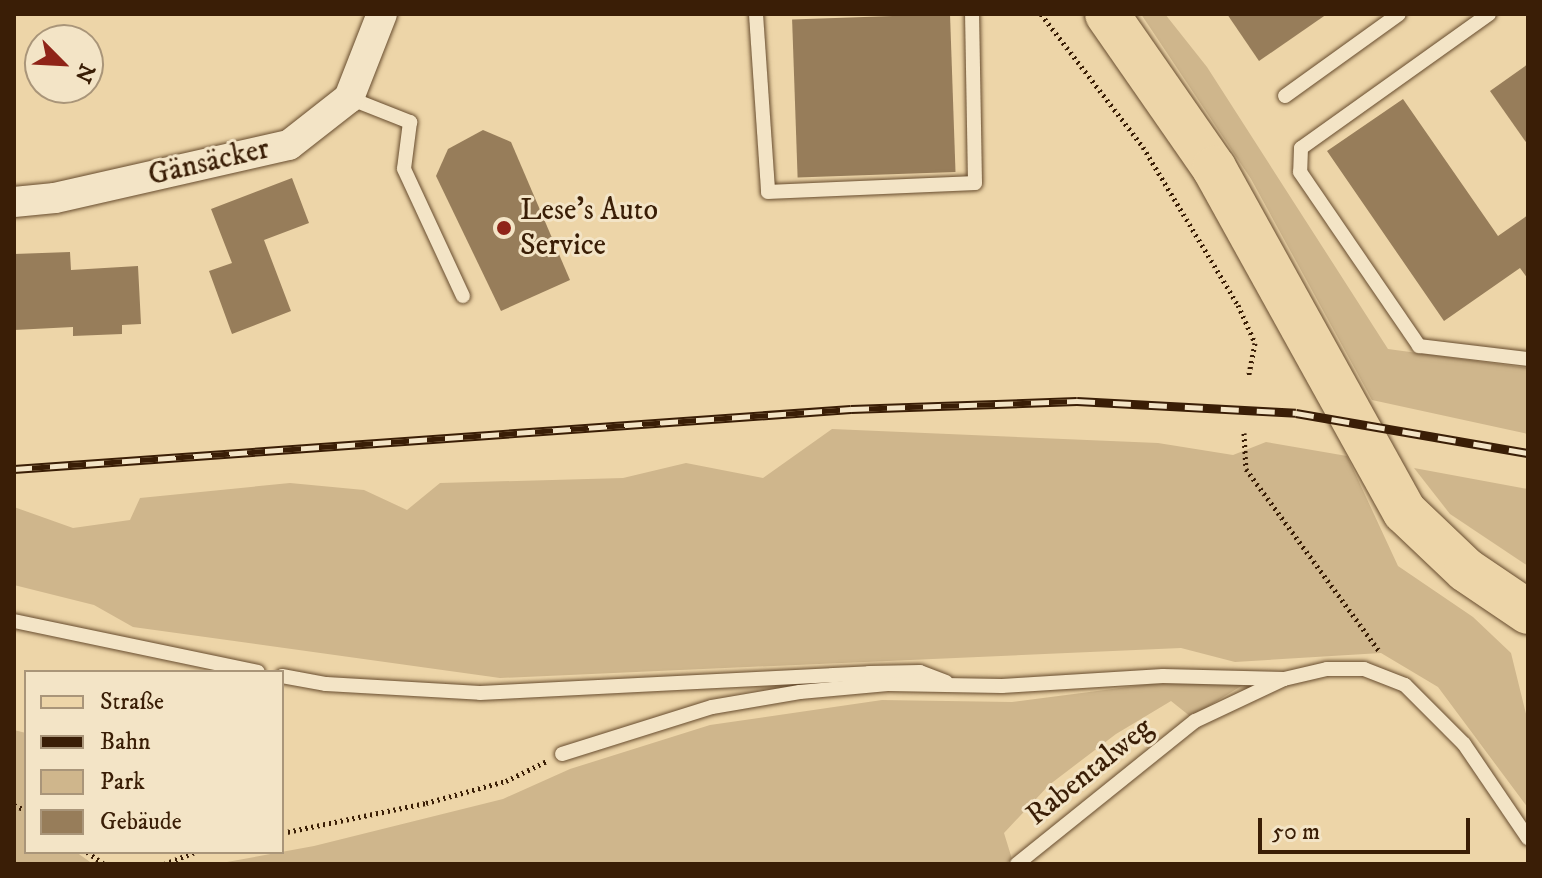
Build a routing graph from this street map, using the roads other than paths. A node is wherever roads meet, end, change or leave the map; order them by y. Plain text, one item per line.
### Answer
1 (382, 14) edge
2 (756, 14) edge
3 (972, 14) edge
4 (1107, 14) edge
5 (1399, 14) edge
6 (1489, 14) edge
7 (1285, 96) dead end
8 (349, 98) junction
9 (14, 202) edge
10 (463, 296) dead end
11 (1528, 359) edge
12 (1528, 612) edge
13 (14, 621) edge
14 (248, 670) edge
15 (284, 676) edge
16 (1284, 679) junction
17 (953, 685) junction
18 (562, 754) road end
19 (1528, 838) edge
20 (1017, 864) edge

1 - 8 street
2 - 3 lane
4 - 12 main road
5 - 7 lane
6 - 11 lane
8 - 9 street, Gänsäcker
8 - 10 lane
13 - 14 lane
15 - 17 lane
16 - 17 lane
16 - 19 lane
16 - 20 lane, Rabentalweg
17 - 18 lane

